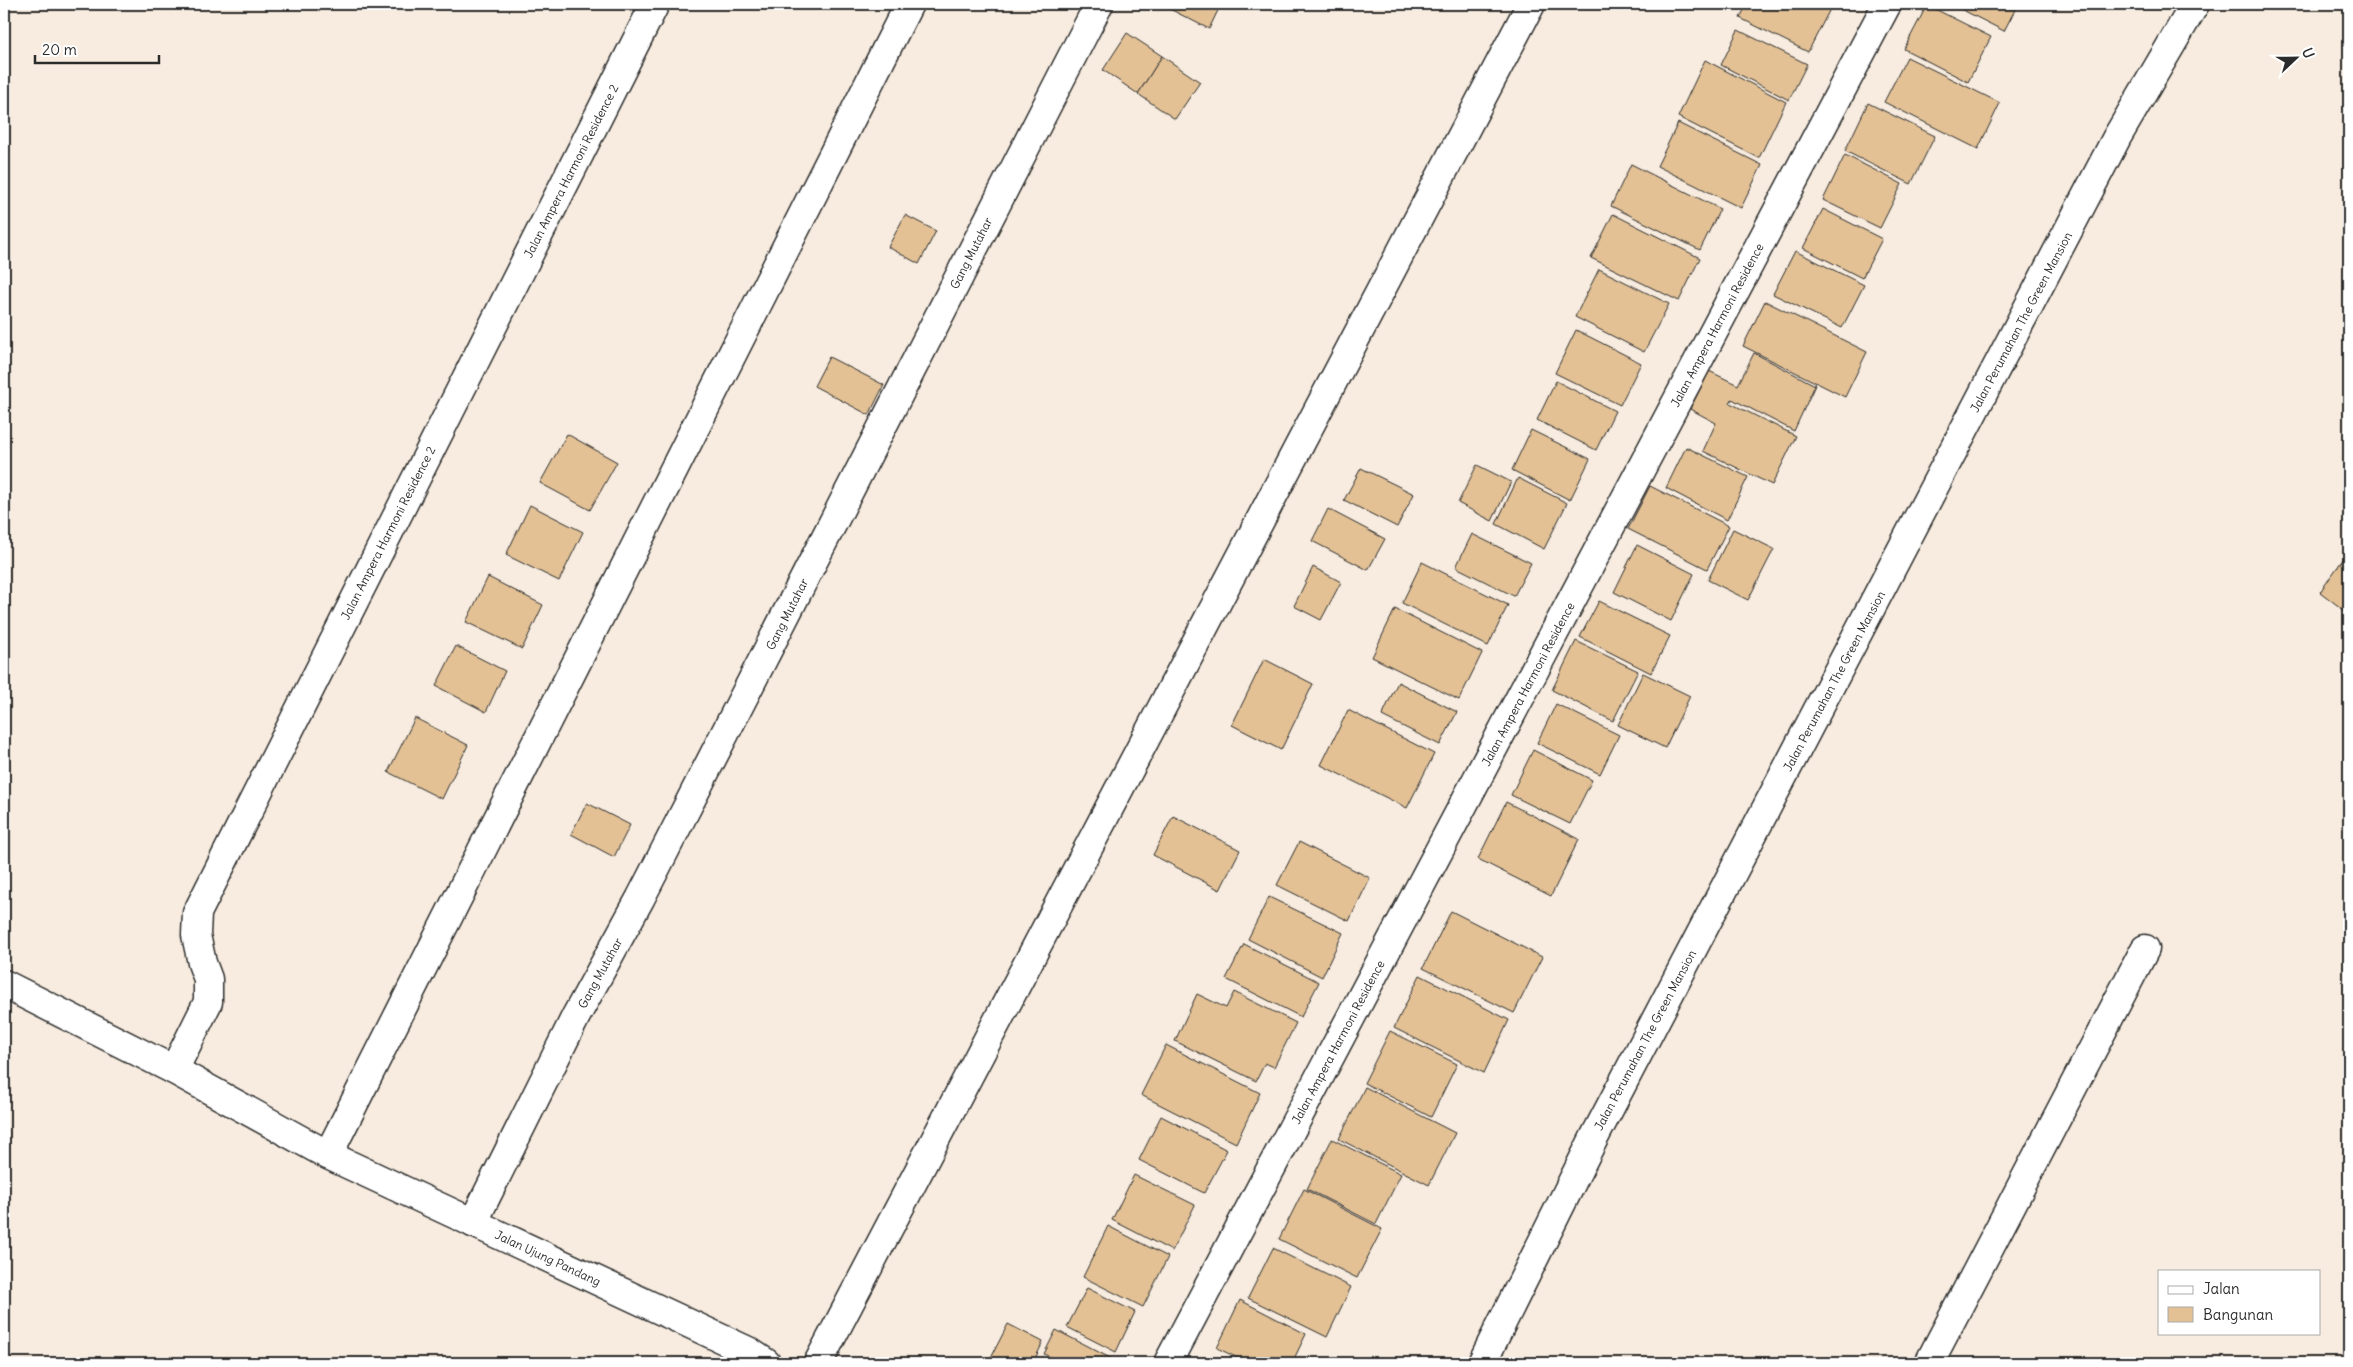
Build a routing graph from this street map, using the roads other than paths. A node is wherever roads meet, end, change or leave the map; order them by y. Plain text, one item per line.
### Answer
1 (655, 4) edge
2 (909, 4) edge
3 (1099, 4) edge
4 (1531, 4) edge
5 (1887, 4) edge
6 (2195, 4) edge
7 (2145, 950) dead end
8 (4, 984) edge
9 (174, 1070) junction
10 (328, 1155) junction
11 (473, 1223) junction
12 (766, 1363) edge
13 (818, 1363) edge
14 (1168, 1363) edge
15 (1482, 1363) edge
16 (1929, 1363) edge

1 - 9 street, Jalan Ampera Harmoni Residence 2
2 - 10 street
3 - 11 street, Gang Mutahar
4 - 13 street
5 - 14 street, Jalan Ampera Harmoni Residence
6 - 15 street, Jalan Perumahan The Green Mansion
7 - 16 street
8 - 9 street, Jalan Ujung Pandang
9 - 10 street, Jalan Ujung Pandang
10 - 11 street, Jalan Ujung Pandang
11 - 12 street, Jalan Ujung Pandang

